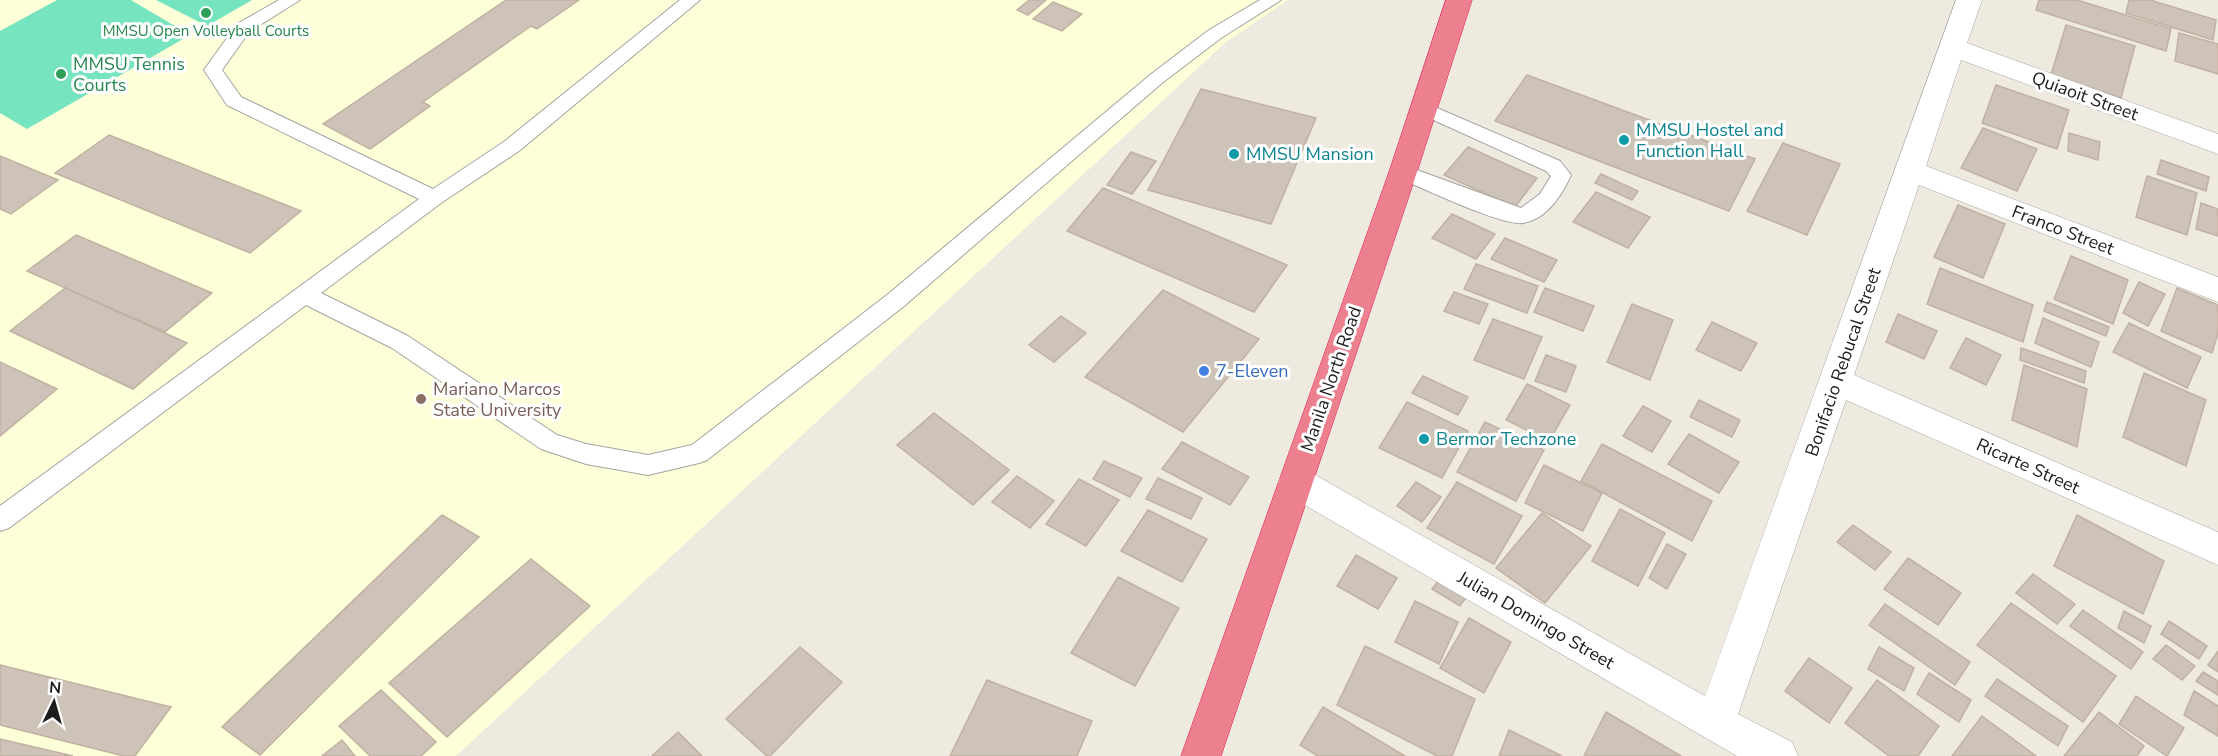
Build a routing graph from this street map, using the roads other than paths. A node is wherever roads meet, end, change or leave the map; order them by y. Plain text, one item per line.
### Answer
1 (291, 0) edge
2 (691, 0) edge
3 (1272, 0) edge
4 (1458, 0) edge
5 (1969, 0) edge
6 (1953, 47) junction
7 (1423, 108) junction
8 (2218, 144) edge
9 (1908, 170) junction
10 (1403, 172) junction
11 (434, 198) junction
12 (2218, 290) edge
13 (305, 295) junction
14 (1837, 382) junction
15 (1296, 482) junction
16 (0, 520) edge
17 (2218, 549) edge
18 (1715, 723) junction
19 (1201, 756) edge
20 (1778, 756) edge

1 - 11 lane
2 - 11 lane
3 - 13 lane
4 - 7 highway, Manila North Road
5 - 6 street, Bonifacio Rebucal Street
6 - 8 street, Quiaoit Street
6 - 9 street, Bonifacio Rebucal Street
7 - 10 highway, Manila North Road
7 - 10 lane
9 - 12 street, Franco Street
9 - 14 street, Bonifacio Rebucal Street
10 - 15 highway, Manila North Road
11 - 13 lane
13 - 16 lane
14 - 17 street, Ricarte Street
14 - 18 street, Bonifacio Rebucal Street
15 - 18 street, Julian Domingo Street
15 - 19 highway, Manila North Road
18 - 20 street, Julian Domingo Street

